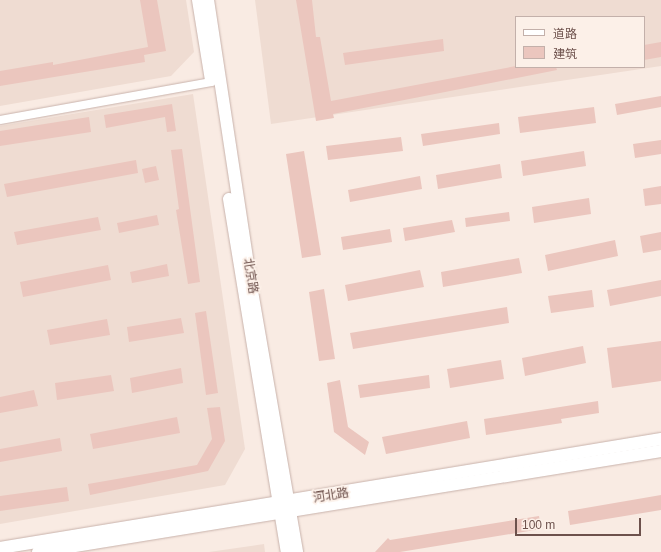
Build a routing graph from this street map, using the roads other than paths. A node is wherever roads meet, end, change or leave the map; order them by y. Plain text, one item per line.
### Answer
1 (198, 0) edge
2 (208, 0) edge
3 (212, 82) junction
4 (0, 120) edge
5 (661, 439) edge
6 (661, 451) edge
7 (285, 508) junction
8 (0, 548) edge
9 (38, 552) edge
10 (287, 552) edge
11 (297, 552) edge

1 - 3 street, 北京路
2 - 7 street, 北京路
3 - 4 street
3 - 7 street, 北京路
5 - 7 street, 河北路
6 - 7 street, 河北路
7 - 8 street, 河北路
7 - 9 street, 河北路
7 - 10 street, 北京路
7 - 11 street, 北京路

